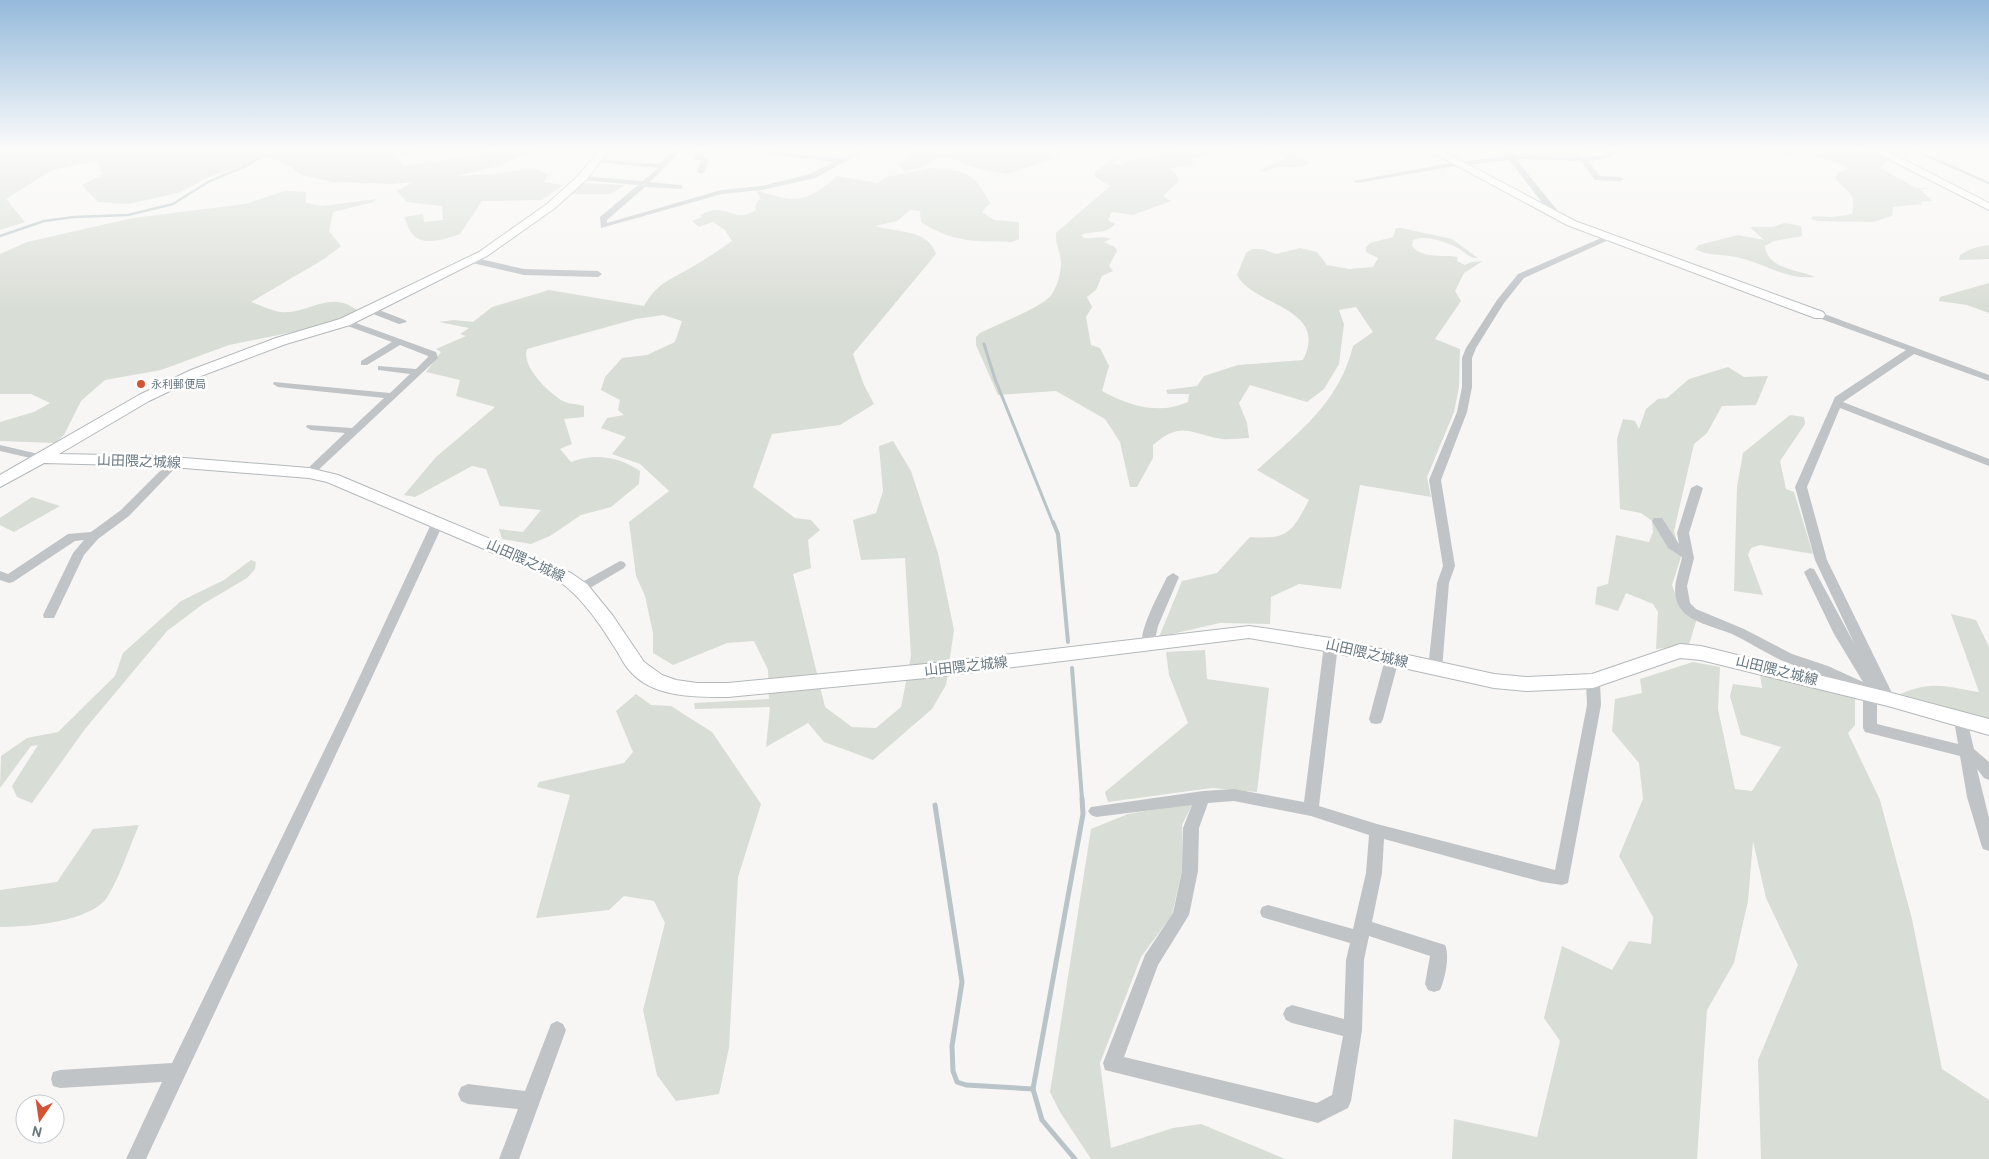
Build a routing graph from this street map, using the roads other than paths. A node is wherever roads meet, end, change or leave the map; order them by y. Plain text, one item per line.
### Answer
1 (555, 202) edge
2 (622, 202) edge
3 (686, 202) edge
4 (1529, 202) edge
5 (1545, 202) edge
6 (1558, 218) junction
7 (1609, 238) junction
8 (470, 260) junction
9 (598, 274) dead end
10 (371, 310) junction
11 (1819, 315) joint
12 (345, 322) junction
13 (402, 322) dead end
14 (399, 342) junction
15 (1913, 350) junction
16 (364, 363) dead end
17 (381, 368) dead end
18 (418, 372) junction
19 (1989, 378) edge
20 (278, 384) dead end
21 (391, 396) junction
22 (1837, 403) junction
23 (311, 427) dead end
24 (353, 432) junction
25 (0, 448) edge
26 (43, 458) junction
27 (174, 462) junction
28 (1989, 463) edge
29 (309, 473) junction
30 (0, 482) edge
31 (1697, 488) dead end
32 (1658, 521) dead end
33 (438, 522) junction
34 (94, 536) junction
35 (1687, 556) junction
36 (620, 565) dead end
37 (1810, 572) dead end
38 (0, 575) edge
39 (1173, 578) dead end
40 (581, 588) junction
41 (49, 615) dead end
42 (1148, 645) junction
43 (1331, 645) junction
44 (1392, 659) junction
45 (1435, 669) junction
46 (1593, 681) junction
47 (1879, 697) junction
48 (1376, 719) dead end
49 (1961, 720) junction
50 (1989, 727) edge
51 (1967, 752) junction
52 (1989, 774) edge
53 (1203, 797) junction
54 (1311, 810) junction
55 (1096, 811) dead end
56 (1377, 831) junction
57 (1989, 844) edge
58 (1268, 912) dead end
59 (1360, 932) junction
60 (1434, 984) dead end
61 (1292, 1014) dead end
62 (557, 1030) dead end
63 (1353, 1030) junction
64 (178, 1072) junction
65 (60, 1079) dead end
66 (468, 1094) dead end
67 (531, 1102) junction
68 (136, 1159) edge
69 (509, 1159) edge

1 - 8 main road
2 - 3 street
4 - 6 main road
5 - 6 street
6 - 7 main road
7 - 11 main road
7 - 45 street
8 - 9 street
8 - 10 main road
10 - 12 main road
10 - 13 street
11 - 15 street
12 - 14 street
12 - 26 main road
14 - 16 street
14 - 18 street
15 - 19 street
15 - 22 street
17 - 18 street
18 - 21 street
20 - 21 street
21 - 24 street
22 - 28 street
22 - 47 street
23 - 24 street
24 - 29 street
25 - 26 street
26 - 27 main road, 山田隈之城線
26 - 30 main road
27 - 29 main road, 山田隈之城線
27 - 34 street
29 - 33 main road, 山田隈之城線
31 - 35 street
32 - 35 street
33 - 40 main road, 山田隈之城線
33 - 64 street
34 - 38 street
34 - 41 street
35 - 47 street
36 - 40 street
37 - 47 street
39 - 42 street
40 - 42 main road, 山田隈之城線
42 - 43 main road, 山田隈之城線
43 - 44 main road, 山田隈之城線
43 - 54 street
44 - 45 main road, 山田隈之城線
44 - 48 street
45 - 46 main road, 山田隈之城線
46 - 47 main road, 山田隈之城線
46 - 56 street
47 - 49 main road, 山田隈之城線
47 - 51 street
49 - 50 main road, 山田隈之城線
49 - 51 street
51 - 52 street
51 - 57 street
53 - 54 street
53 - 55 street
53 - 63 street
54 - 56 street
56 - 59 street
58 - 59 street
59 - 60 street
59 - 63 street
61 - 63 street
62 - 67 street
64 - 65 street
64 - 68 street
66 - 67 street
67 - 69 street

